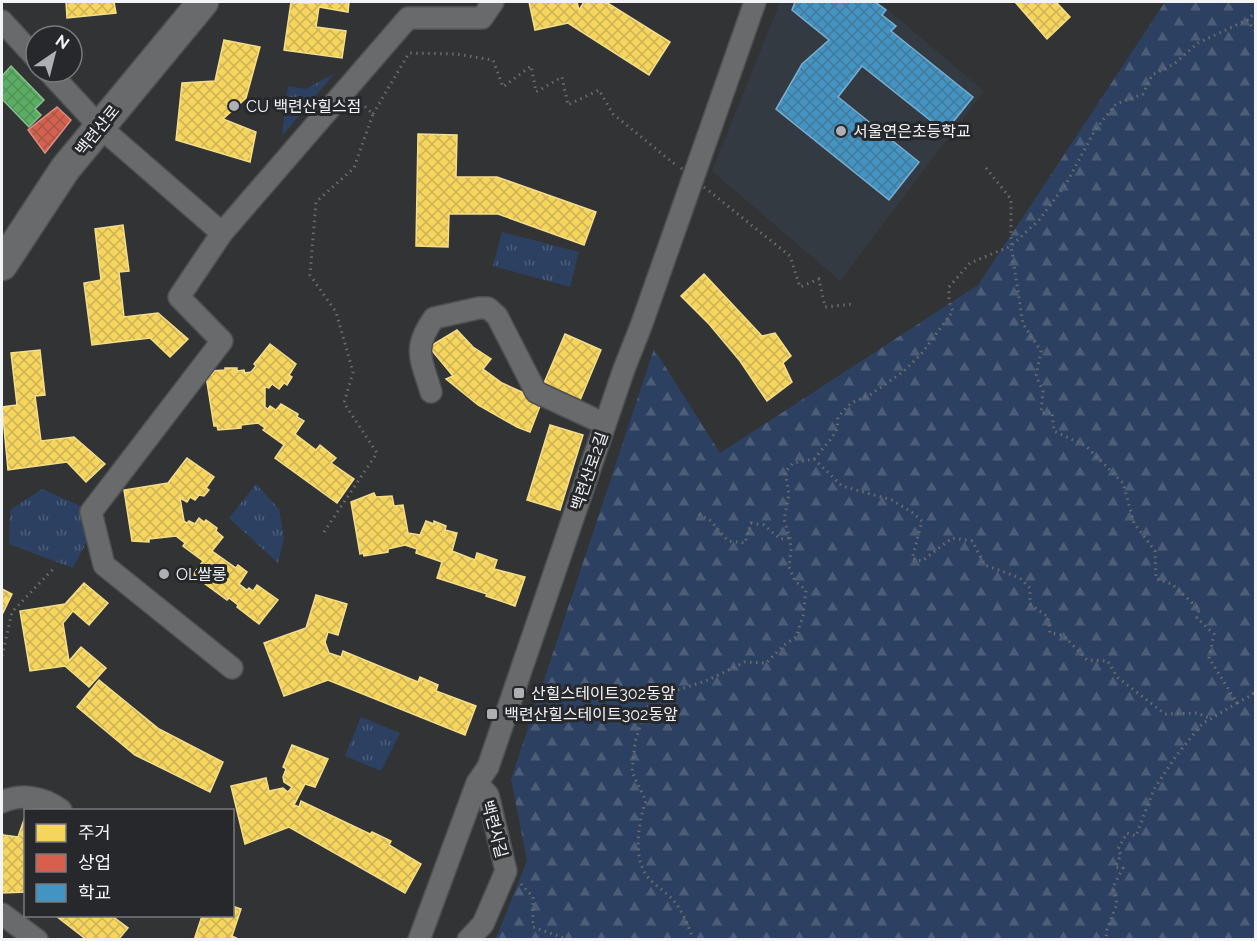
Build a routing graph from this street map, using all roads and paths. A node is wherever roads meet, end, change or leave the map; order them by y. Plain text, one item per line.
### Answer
1 (203, 2) edge
2 (493, 2) edge
3 (755, 2) edge
4 (1256, 12) edge
5 (1247, 20) junction
6 (2, 21) edge
7 (1256, 32) edge
8 (24, 45) edge
9 (61, 84) edge
10 (346, 89) junction
11 (373, 114) junction
12 (100, 127) junction
13 (986, 168) dead end
14 (222, 233) junction
15 (1011, 246) junction
16 (2, 265) edge
17 (854, 304) dead end
18 (431, 392) dead end
19 (605, 424) junction
20 (814, 459) junction
21 (699, 514) dead end
22 (324, 532) dead end
23 (790, 538) junction
24 (55, 567) dead end
25 (2, 656) edge
26 (232, 668) dead end
27 (1254, 692) edge
28 (1256, 699) edge
29 (1237, 703) junction
30 (1211, 719) junction
31 (477, 783) junction
32 (2, 802) edge
33 (59, 809) edge
34 (506, 869) junction
35 (2, 914) edge
36 (37, 939) edge
37 (419, 939) edge
38 (468, 939) edge
39 (570, 939) edge
40 (693, 939) edge
41 (1106, 939) edge

1 - 12 main road, 백련산로
2 - 10 street
3 - 19 street, 백련산로2길
4 - 5 path
5 - 7 path
5 - 15 path
6 - 8 street
9 - 12 street
10 - 11 path
10 - 14 street
11 - 17 path, bridge
11 - 22 path
12 - 14 street
12 - 16 main road, 백련산로
13 - 15 path
14 - 26 street
15 - 20 path
15 - 29 path
18 - 19 street
19 - 31 street, 백련산로2길
20 - 23 path
20 - 30 path
21 - 23 path
23 - 40 path
24 - 25 path
27 - 28 path
27 - 29 path
29 - 30 path
30 - 41 path
31 - 34 street, 백련사길
31 - 37 street, 백련산로2길
32 - 33 street
34 - 38 street, 백련사길
34 - 39 path
35 - 36 street

